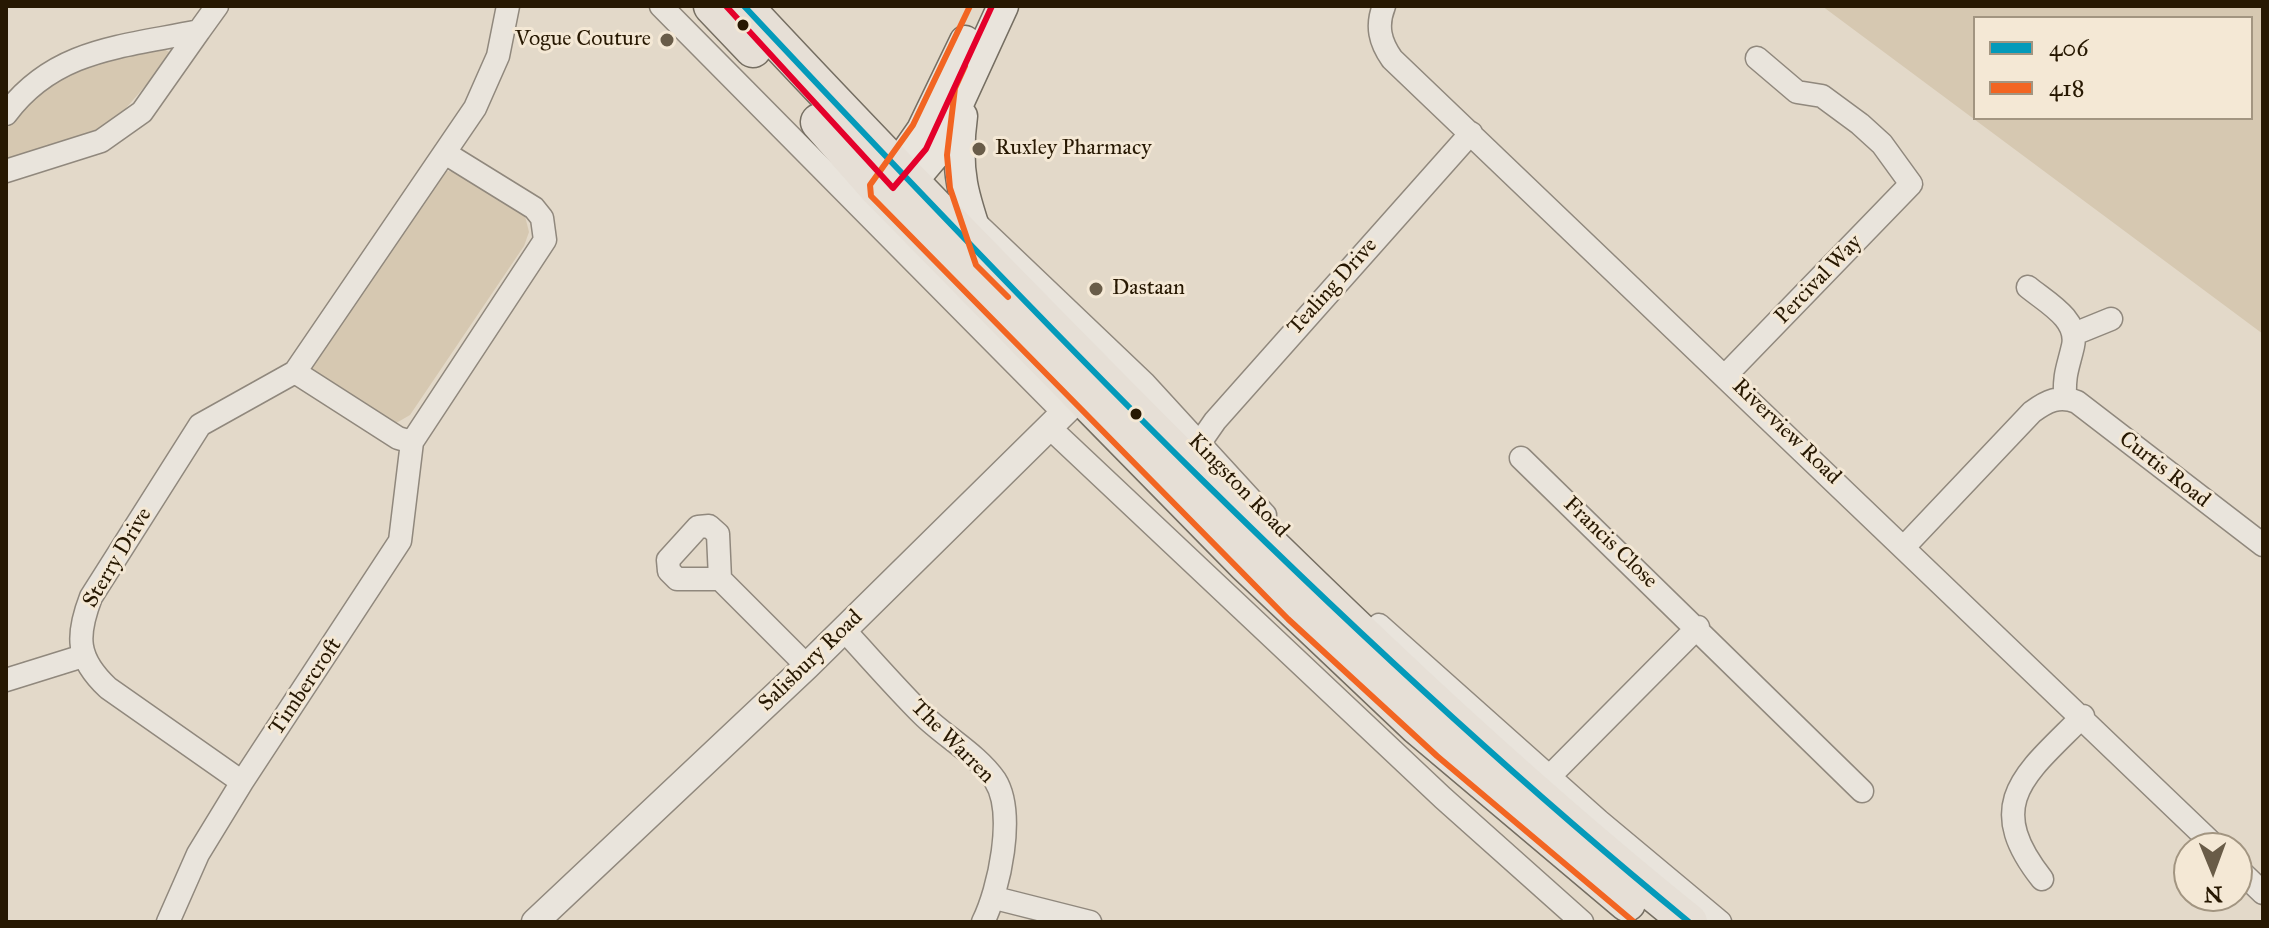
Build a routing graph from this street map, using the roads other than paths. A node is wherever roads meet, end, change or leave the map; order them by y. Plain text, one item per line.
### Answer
1 (217, 6) edge
2 (508, 6) edge
3 (661, 6) edge
4 (712, 6) edge
5 (744, 6) edge
6 (981, 6) edge
7 (1003, 6) edge
8 (1384, 6) edge
9 (199, 31) junction
10 (1757, 58) dead end
11 (965, 90) junction
12 (6, 114) edge
13 (1471, 133) junction
14 (445, 153) junction
15 (6, 171) edge
16 (894, 187) junction
17 (971, 218) junction
18 (985, 260) junction
19 (2028, 287) dead end
20 (2111, 319) dead end
21 (2074, 334) junction
22 (295, 372) junction
23 (1726, 375) junction
24 (2065, 398) junction
25 (1065, 411) junction
26 (412, 442) junction
27 (1199, 444) junction
28 (1521, 458) dead end
29 (2263, 545) edge
30 (1905, 546) junction
31 (720, 579) dead end
32 (1698, 627) junction
33 (844, 630) junction
34 (83, 656) junction
35 (807, 666) junction
36 (6, 680) edge
37 (2083, 716) junction
38 (1549, 777) junction
39 (242, 782) junction
40 (1862, 791) dead end
41 (2201, 832) edge
42 (2042, 879) dead end
43 (995, 898) junction
44 (168, 922) edge
45 (535, 922) edge
46 (983, 922) edge
47 (1090, 922) edge
48 (1582, 922) edge
49 (1650, 922) edge
50 (1689, 922) edge
51 (1720, 922) edge

1 - 9 street
2 - 14 street
3 - 25 street
4 - 16 highway, Kingston Road
5 - 16 highway, Kingston Road
6 - 16 main road
7 - 11 main road
8 - 13 street, Riverview Road
9 - 12 street
9 - 15 street
10 - 23 street, Percival Way
11 - 16 main road
11 - 17 main road
13 - 23 street, Riverview Road
13 - 27 street, Tealing Drive
14 - 22 street
14 - 26 street, Timbercroft
16 - 18 highway, Kingston Road
16 - 25 highway, Kingston Road
17 - 18 main road
17 - 27 street, Kingston Road
18 - 50 highway, Kingston Road
19 - 21 street
20 - 21 street
21 - 24 street
22 - 26 street
22 - 34 street, Sterry Drive
23 - 30 street, Riverview Road
24 - 29 street, Curtis Road
24 - 30 street
25 - 33 street, Salisbury Road
25 - 48 street
25 - 49 highway, Kingston Road
26 - 39 street, Timbercroft
27 - 38 street, Kingston Road
28 - 32 street, Francis Close
30 - 37 street, Riverview Road
31 - 35 street
32 - 38 street
32 - 40 street, Francis Close
33 - 35 street, Salisbury Road
33 - 43 street, The Warren
34 - 36 street
34 - 39 street
35 - 45 street, Salisbury Road
37 - 41 street, Riverview Road
37 - 42 street
38 - 51 street, Kingston Road
39 - 44 street, Timbercroft
43 - 46 street, The Warren
43 - 47 street

